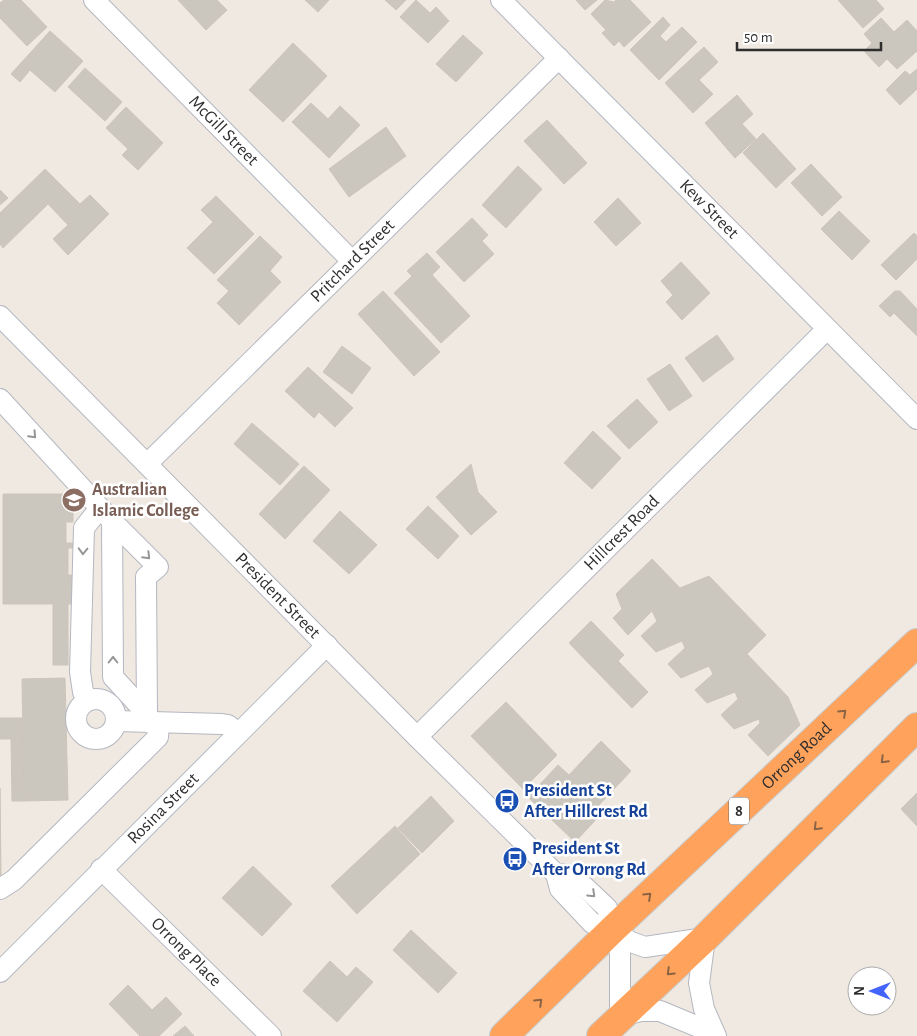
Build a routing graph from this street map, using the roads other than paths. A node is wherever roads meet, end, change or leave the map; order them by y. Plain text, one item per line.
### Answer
1 (94, 0) edge
2 (502, 0) edge
3 (559, 58) junction
4 (352, 261) junction
5 (0, 316) edge
6 (827, 329) junction
7 (0, 399) edge
8 (917, 419) edge
9 (147, 464) junction
10 (106, 514) junction
11 (917, 643) edge
12 (327, 645) junction
13 (917, 650) edge
14 (865, 693) junction
15 (89, 700) junction
16 (152, 720) junction
17 (116, 721) junction
18 (917, 727) edge
19 (238, 733) junction
20 (417, 737) junction
21 (101, 869) junction
22 (0, 890) edge
23 (612, 930) junction
24 (705, 938) junction
25 (0, 972) edge
26 (620, 1016) junction
27 (715, 1035) edge
28 (271, 1036) edge
29 (504, 1036) edge
30 (600, 1036) edge

1 - 4 street, McGill Street
2 - 3 street, Kew Street
3 - 4 street, Pritchard Street
3 - 6 street, Kew Street
4 - 9 street, Pritchard Street
5 - 9 street, President Street
6 - 8 street, Kew Street
6 - 20 street, Hillcrest Road
7 -> 10 street
9 - 12 street, President Street
10 -> 15 street
16 -> 10 street
10 -> 16 street
11 - 14 highway, Orrong Road / 8
12 - 19 street, Rosina Street
12 - 20 street, President Street
13 - 14 street
23 -> 14 highway, Orrong Road / 8
15 - 17 street
15 - 17 street
16 - 17 street
16 - 19 street
16 - 22 street
18 -> 24 highway
19 - 21 street, Rosina Street
20 - 23 street, President Street
21 - 25 street, Rosina Street
21 - 28 street, Orrong Place
23 - 24 street, President Street
23 - 26 street
29 -> 23 highway, Orrong Road / 8
24 -> 26 highway
24 - 27 street
26 - 27 street
26 - 30 highway

